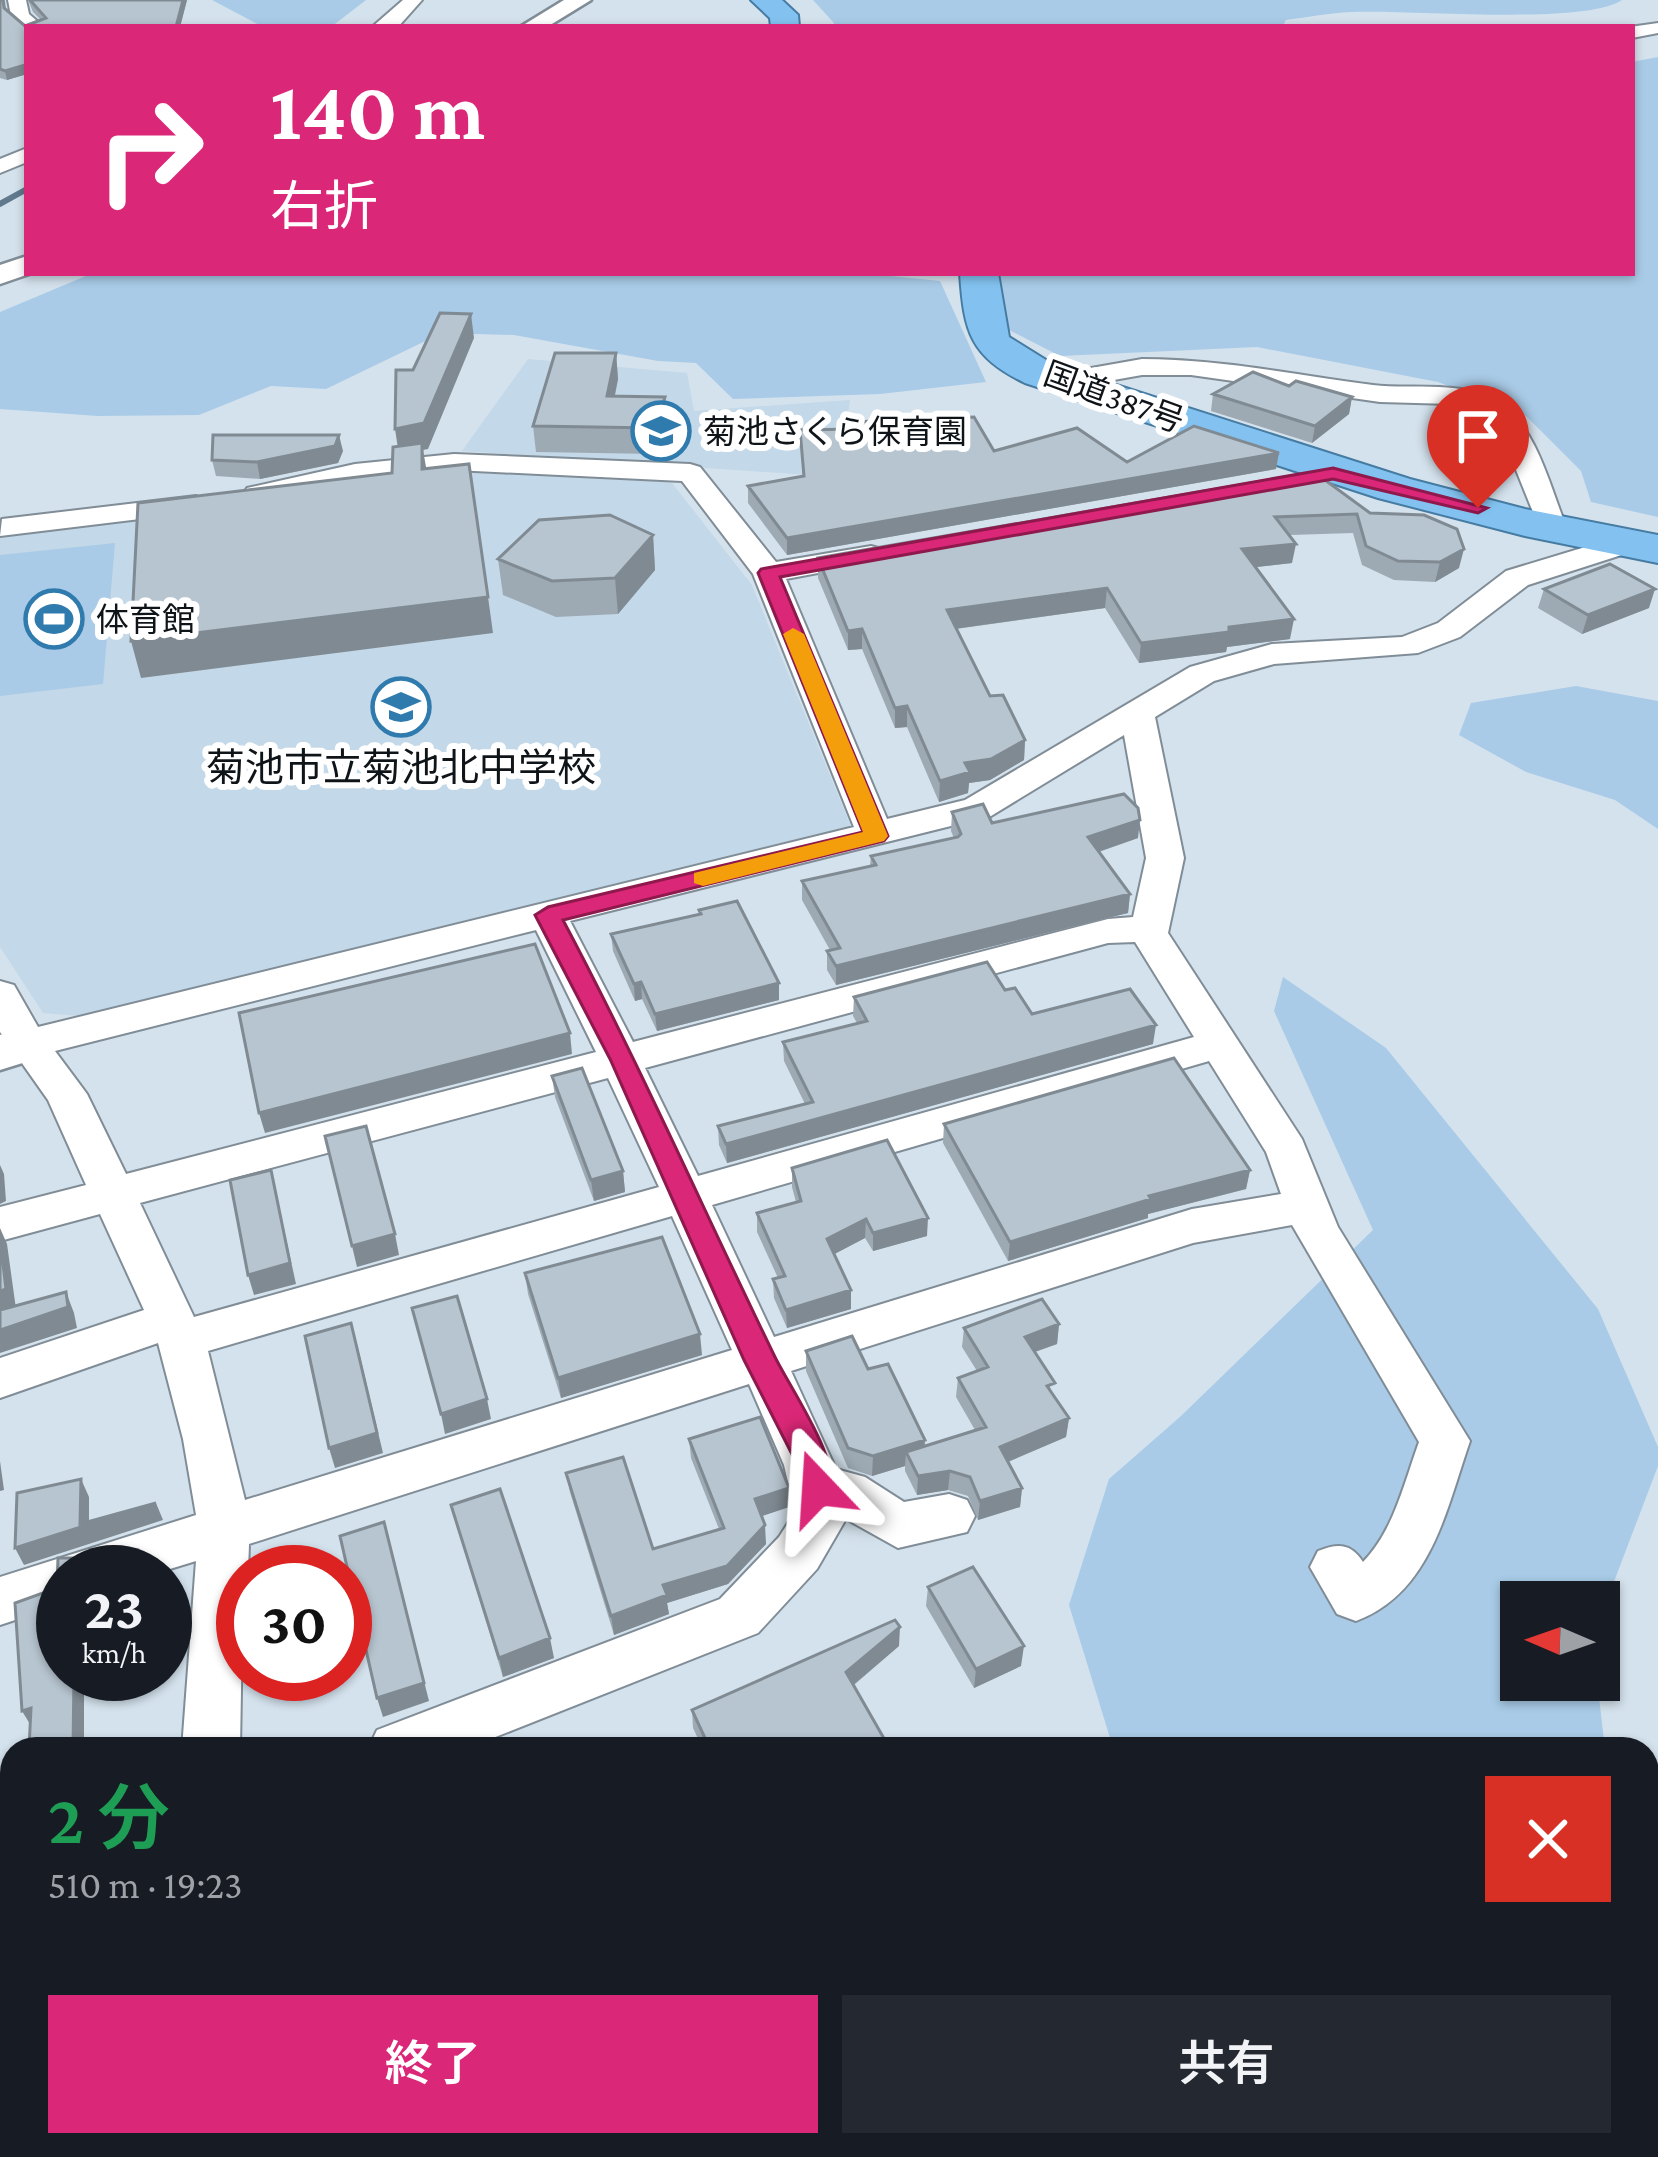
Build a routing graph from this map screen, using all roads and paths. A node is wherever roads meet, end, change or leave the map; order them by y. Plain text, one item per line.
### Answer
1 (413, 0) edge
2 (580, 0) edge
3 (765, 0) edge
4 (389, 24) edge
5 (536, 24) edge
6 (785, 24) edge
7 (979, 276) edge
8 (1063, 381) junction
9 (1333, 473) junction
10 (1262, 486) edge
11 (1551, 526) junction
12 (2, 528) edge
13 (1642, 546) edge
14 (909, 548) edge
15 (768, 573) junction
16 (1137, 713) junction
17 (876, 836) junction
18 (548, 915) junction
19 (1150, 928) junction
20 (0, 994) edge
21 (1221, 1043) junction
22 (13, 1048) edge
23 (623, 1059) junction
24 (111, 1197) junction
25 (686, 1197) junction
26 (1307, 1206) junction
27 (0, 1224) edge
28 (176, 1330) junction
29 (760, 1360) junction
30 (0, 1378) edge
31 (818, 1488) junction
32 (949, 1516) dead end
33 (224, 1527) junction
34 (169, 1545) edge
35 (1337, 1567) dead end
36 (36, 1589) edge
37 (0, 1601) edge
38 (213, 1737) edge
39 (428, 1737) edge

1 - 4 street
2 - 5 street
3 - 6 highway
7 - 8 highway, 国道387号
8 - 9 highway, 国道387号
8 - 11 street
9 - 10 street
9 - 11 highway, 国道387号
11 - 13 highway, 国道387号
12 - 15 street
13 - 16 street
14 - 15 street
15 - 17 street
16 - 17 street
16 - 19 street
17 - 18 street
18 - 22 street
18 - 23 street
19 - 21 street
19 - 23 street
20 - 22 street
21 - 25 street
21 - 26 street
22 - 24 street
23 - 24 street
23 - 25 street
24 - 27 street
24 - 28 street
25 - 28 street
25 - 29 street
26 - 29 street
26 - 35 street
28 - 30 street
28 - 33 street
29 - 31 street
29 - 33 street
31 - 32 street
31 - 39 street
33 - 34 street
33 - 38 street
36 - 37 street

